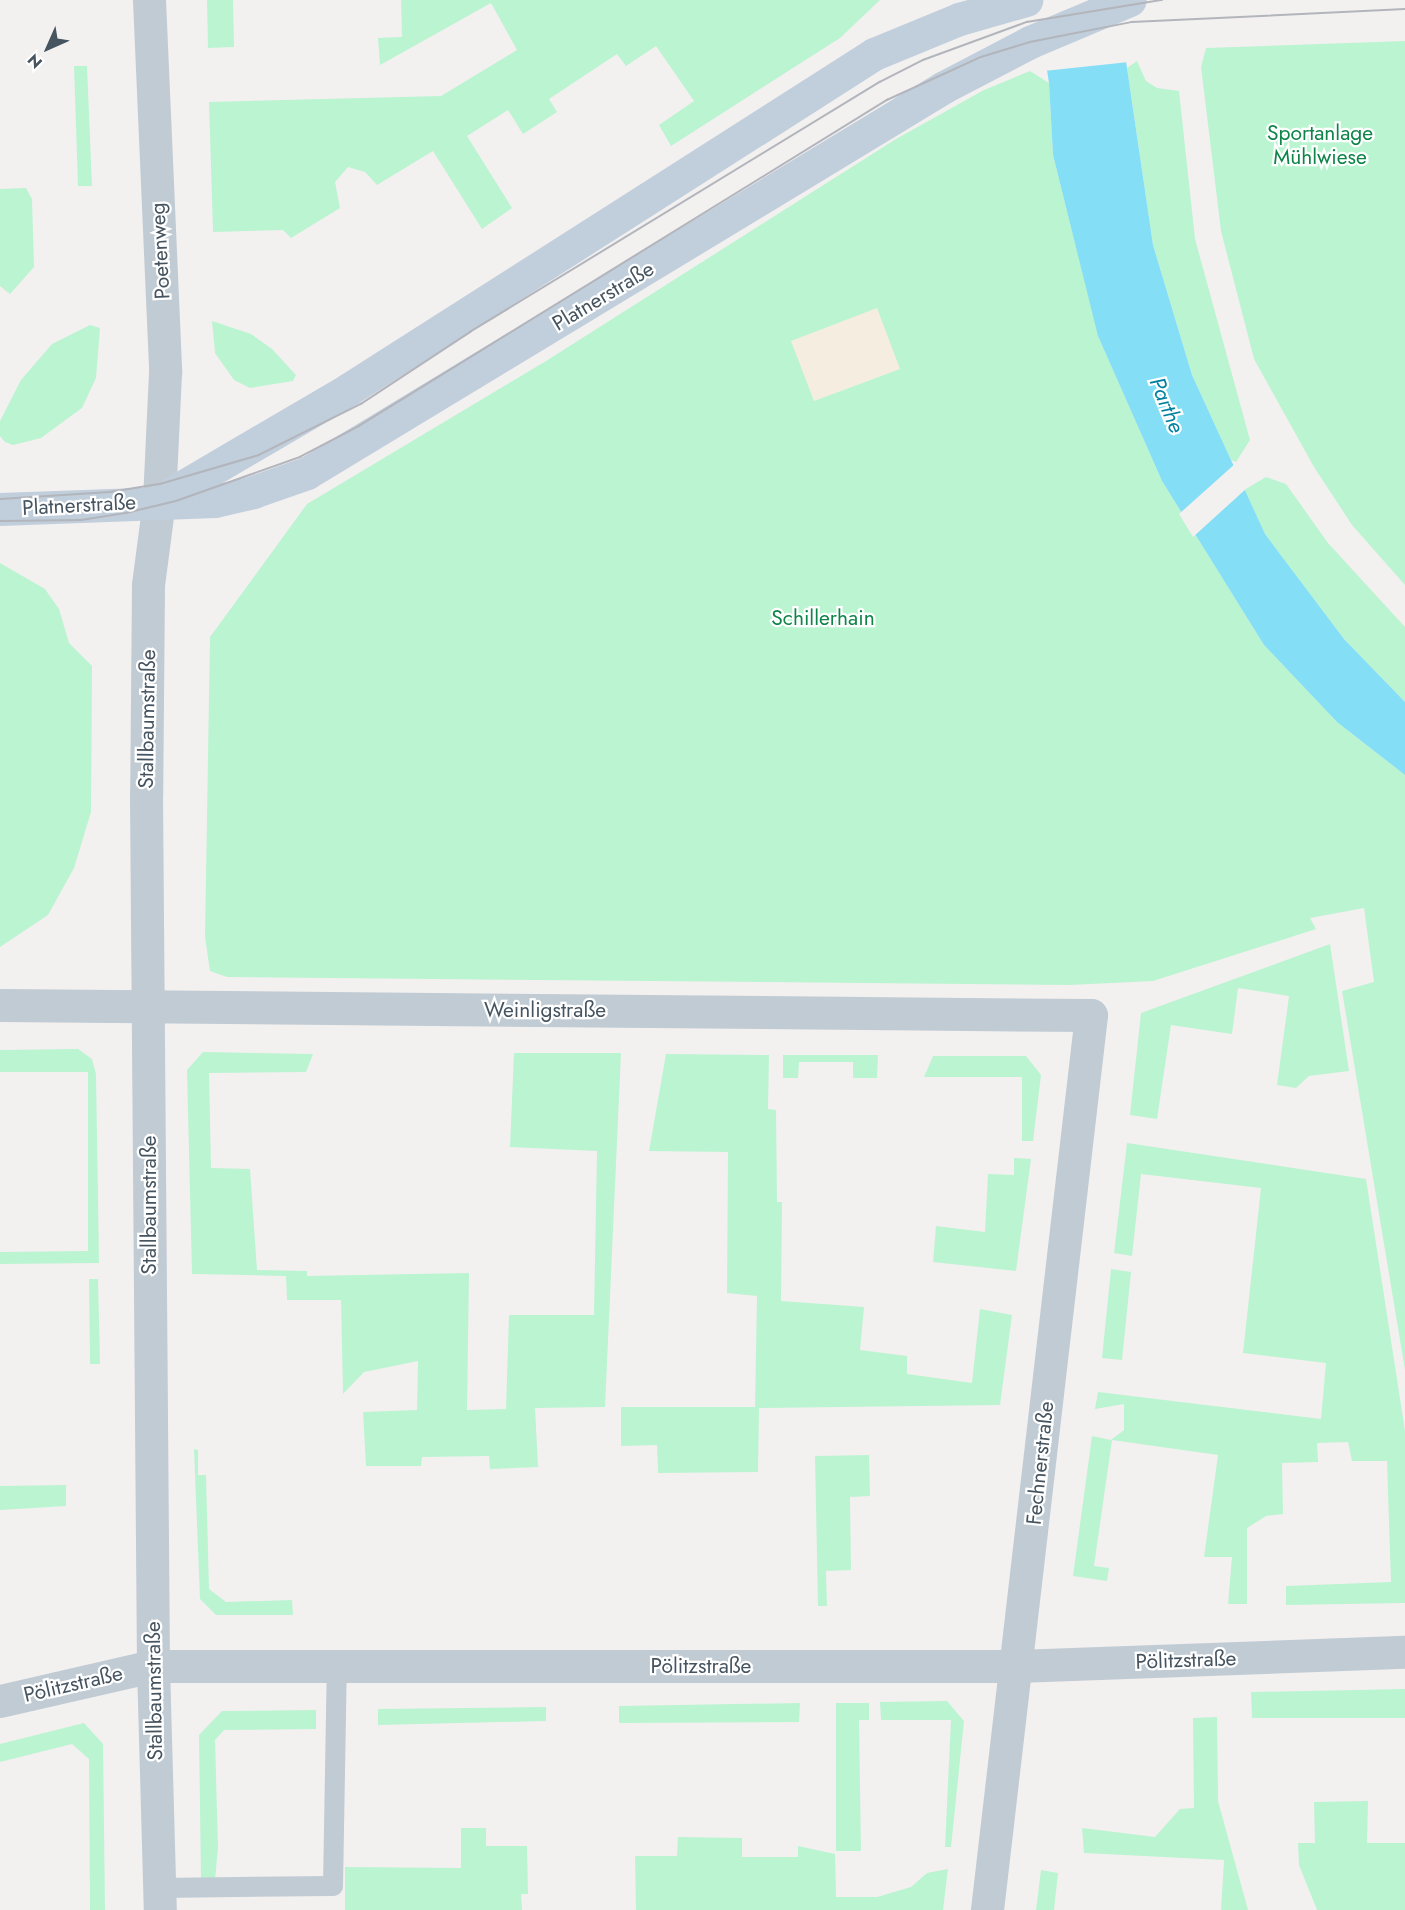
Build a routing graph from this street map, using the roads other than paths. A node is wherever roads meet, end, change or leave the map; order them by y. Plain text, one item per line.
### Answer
1 (149, 0) edge
2 (1025, 0) edge
3 (1130, 0) edge
4 (957, 9) edge
5 (159, 501) junction
6 (0, 509) edge
7 (0, 1005) edge
8 (148, 1007) junction
9 (1090, 1015) joint
10 (1405, 1652) edge
11 (153, 1666) junction
12 (337, 1666) junction
13 (1017, 1666) junction
14 (0, 1701) edge
15 (160, 1899) edge
16 (987, 1910) edge

1 - 5 street, Poetenweg
2 - 4 main road, Platnerstraße
3 - 5 main road, Platnerstraße
4 - 5 main road, Platnerstraße
5 - 6 main road, Platnerstraße
5 - 8 street, Stallbaumstraße
7 - 8 street, Weinligstraße
8 - 9 street, Weinligstraße
8 - 11 street, Stallbaumstraße
9 - 13 street, Fechnerstraße
10 - 13 street, Pölitzstraße
11 - 12 street, Pölitzstraße
11 - 14 street, Pölitzstraße
11 - 15 street, Stallbaumstraße
12 - 13 street, Pölitzstraße
12 - 15 lane
13 - 16 street, Fechnerstraße

